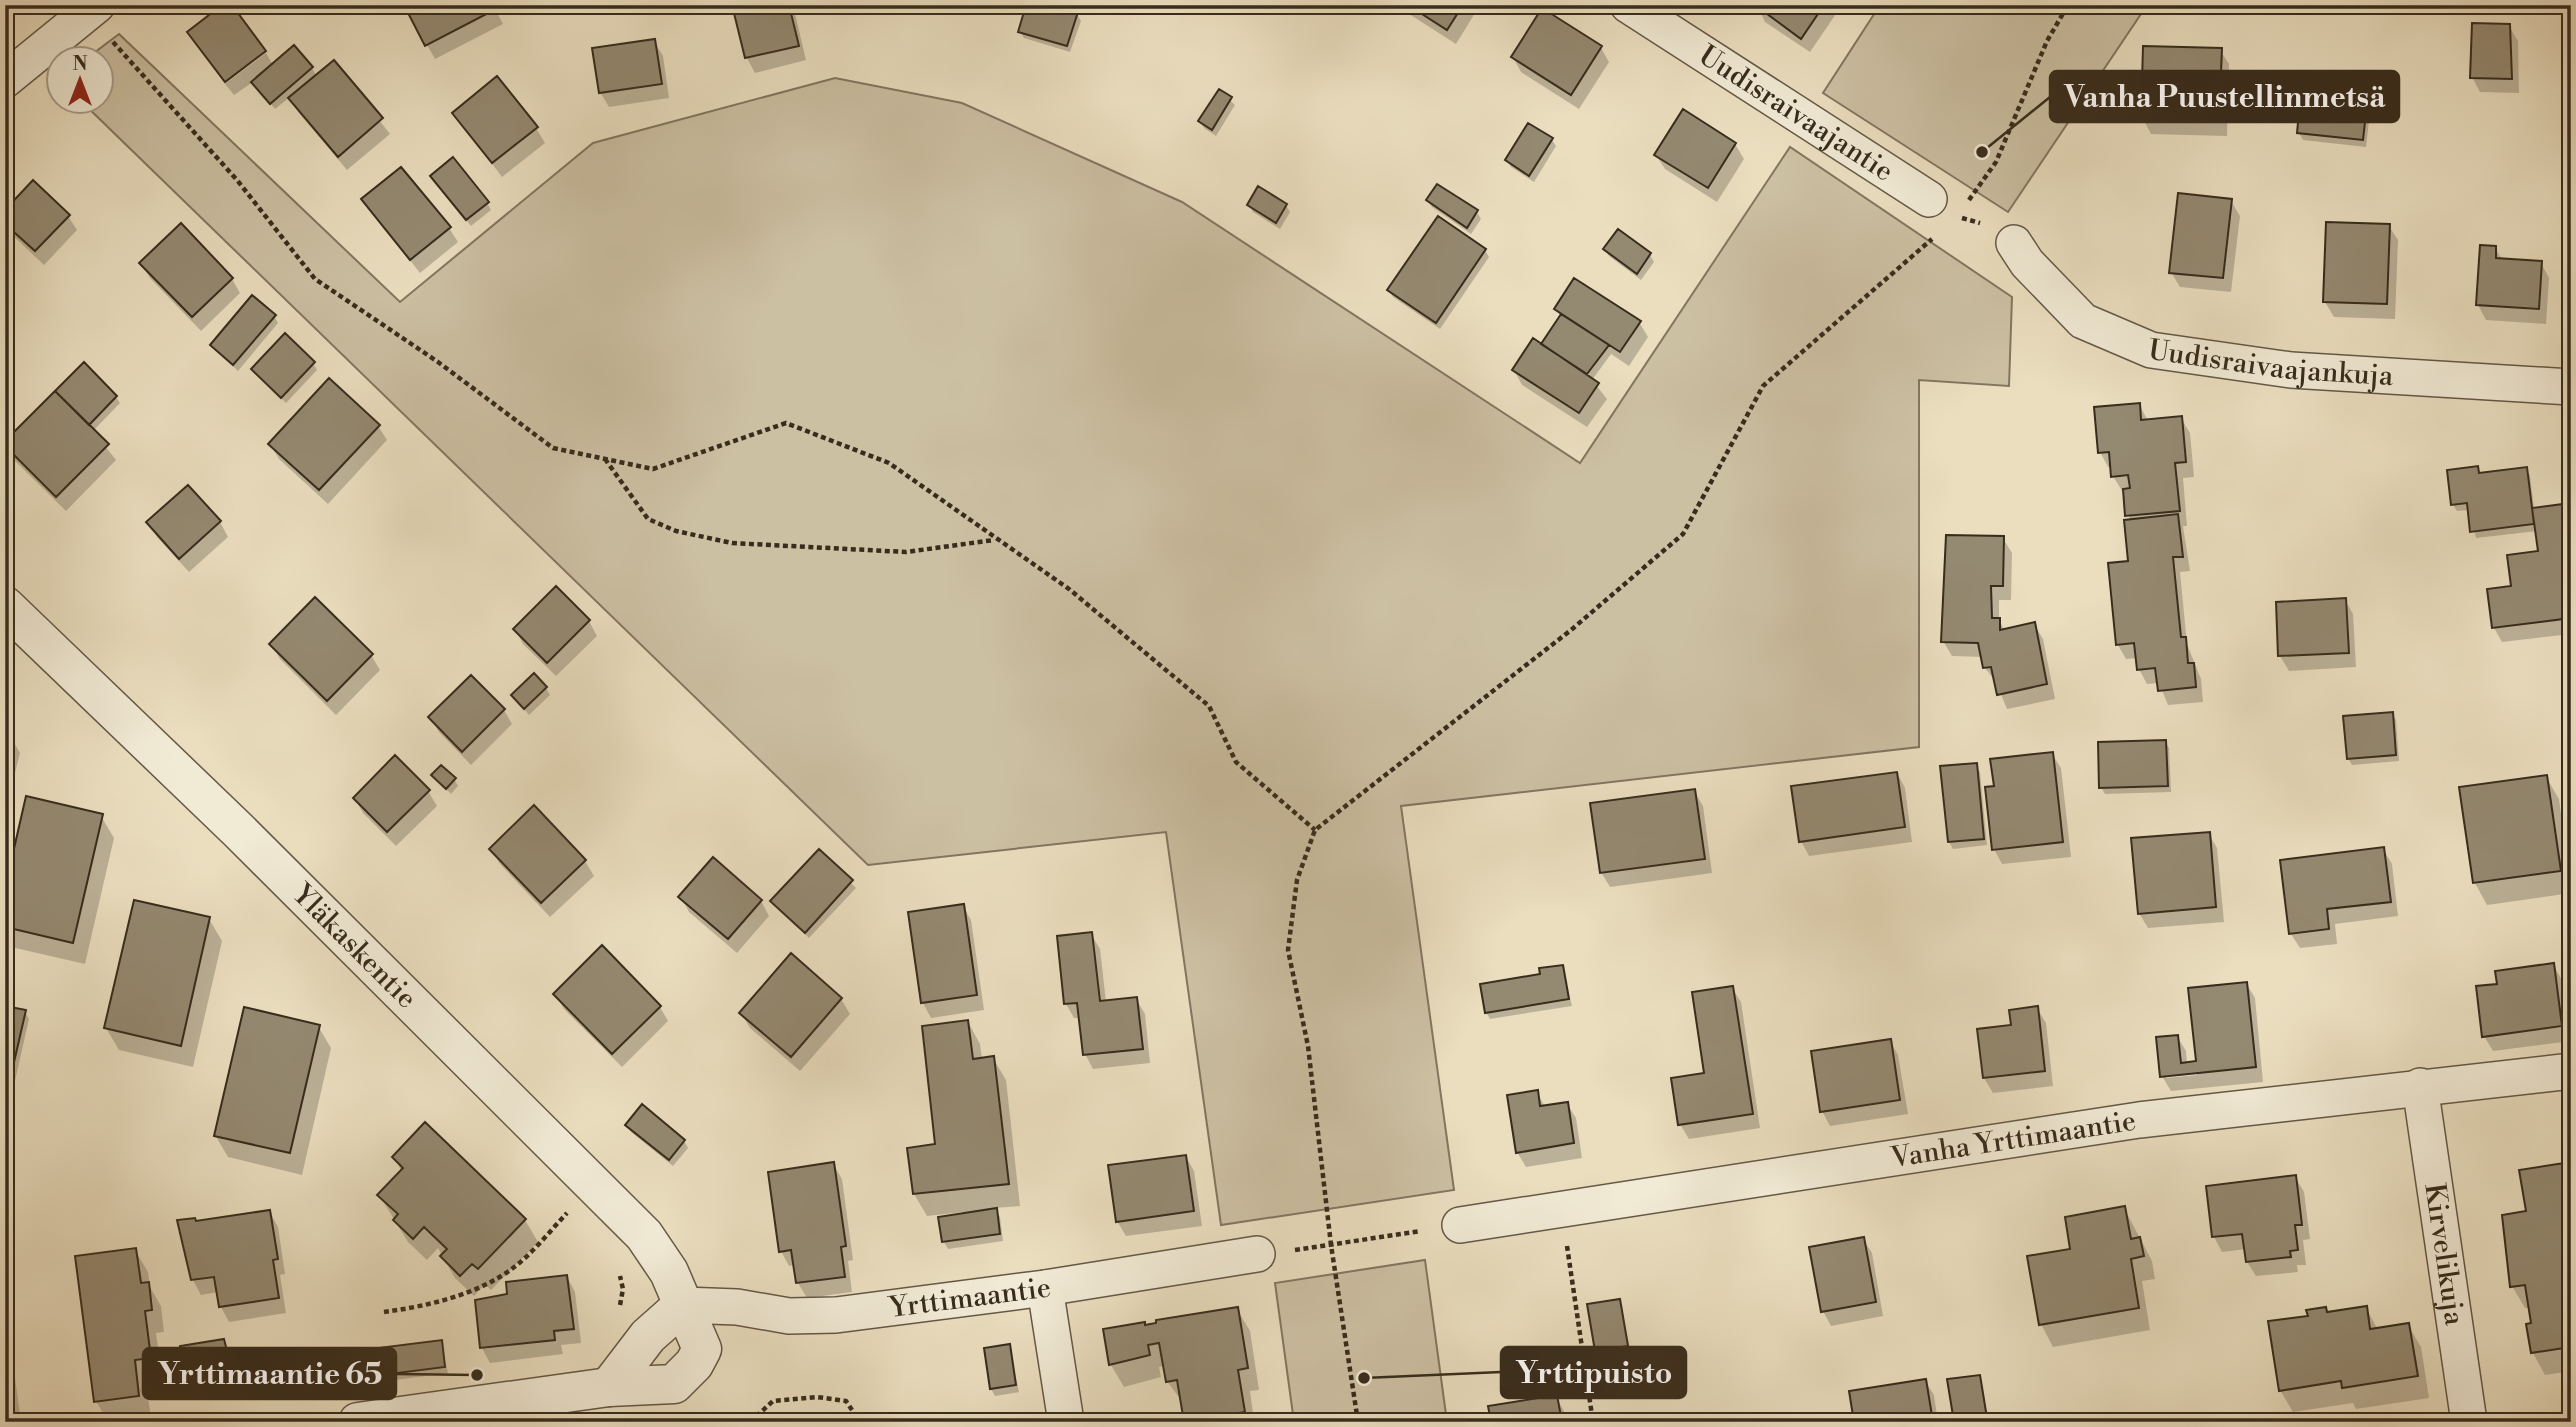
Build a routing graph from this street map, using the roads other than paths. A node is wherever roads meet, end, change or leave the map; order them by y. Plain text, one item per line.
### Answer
1 (1628, 5) edge
2 (92, 9) edge
3 (5, 80) edge
4 (1943, 208) road end
5 (2014, 243) dead end
6 (2571, 387) edge
7 (5, 606) edge
8 (2571, 1071) edge
9 (2420, 1086) junction
10 (1460, 1225) road end
11 (1257, 1254) road end
12 (1045, 1288) junction
13 (683, 1304) junction
14 (609, 1387) junction
15 (358, 1422) edge
16 (1066, 1422) edge
17 (2469, 1422) edge

1 - 4 street, Uudisraivaajantie
2 - 3 street
5 - 6 street, Uudisraivaajankuja
7 - 13 street, Yläkaskentie
8 - 9 street, Vanha Yrttimaantie
9 - 10 street, Vanha Yrttimaantie
9 - 17 street, Kirvelikuja
11 - 12 street, Yrttimaantie
12 - 13 street, Yrttimaantie
12 - 16 street
13 - 14 street
13 - 14 street
14 - 15 street

